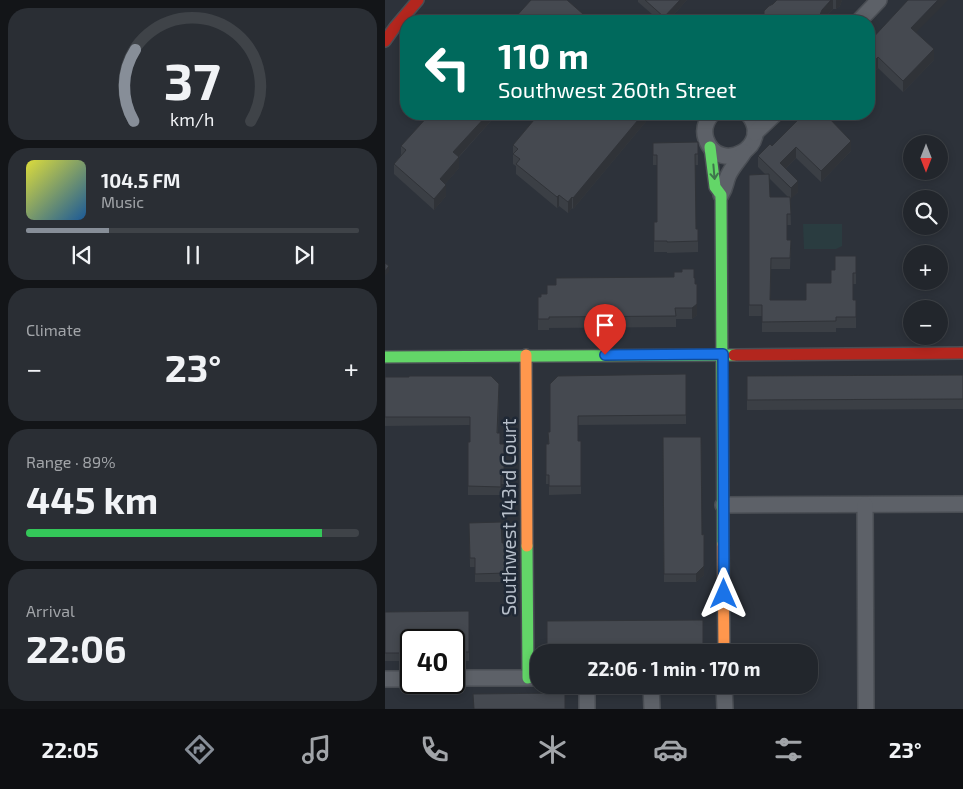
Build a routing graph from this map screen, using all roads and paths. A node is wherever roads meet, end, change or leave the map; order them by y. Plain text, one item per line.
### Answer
1 (418, 0) edge
2 (879, 0) edge
3 (404, 15) edge
4 (865, 15) edge
5 (400, 19) edge
6 (390, 29) edge
7 (385, 41) edge
8 (708, 120) edge
9 (753, 120) edge
10 (769, 120) edge
11 (755, 133) junction
12 (710, 147) junction
13 (744, 152) junction
14 (721, 195) junction
15 (963, 353) edge
16 (723, 354) junction
17 (526, 355) junction
18 (385, 357) edge
19 (865, 504) junction
20 (963, 504) edge
21 (723, 506) junction
22 (532, 644) edge
23 (724, 644) edge
24 (465, 678) edge
25 (530, 678) edge
26 (385, 679) edge
27 (400, 679) edge
28 (587, 694) edge
29 (651, 694) edge
30 (724, 694) edge
31 (587, 709) edge
32 (652, 709) edge
33 (725, 709) edge
34 (866, 709) edge

1 - 3 street
2 - 4 street
5 - 6 street
6 - 7 street
8 - 12 street
9 - 11 street
10 - 11 street
11 - 13 street
12 - 13 street
12 -> 14 street
13 - 14 street
14 - 16 street
15 - 16 street
16 - 17 street
16 - 21 street
17 - 18 street
17 - 22 street, Southwest 143rd Court
19 - 20 street
19 - 21 street
19 - 34 street
21 - 23 street
24 - 25 street
26 - 27 street
28 - 31 street
29 - 32 street
30 - 33 street

